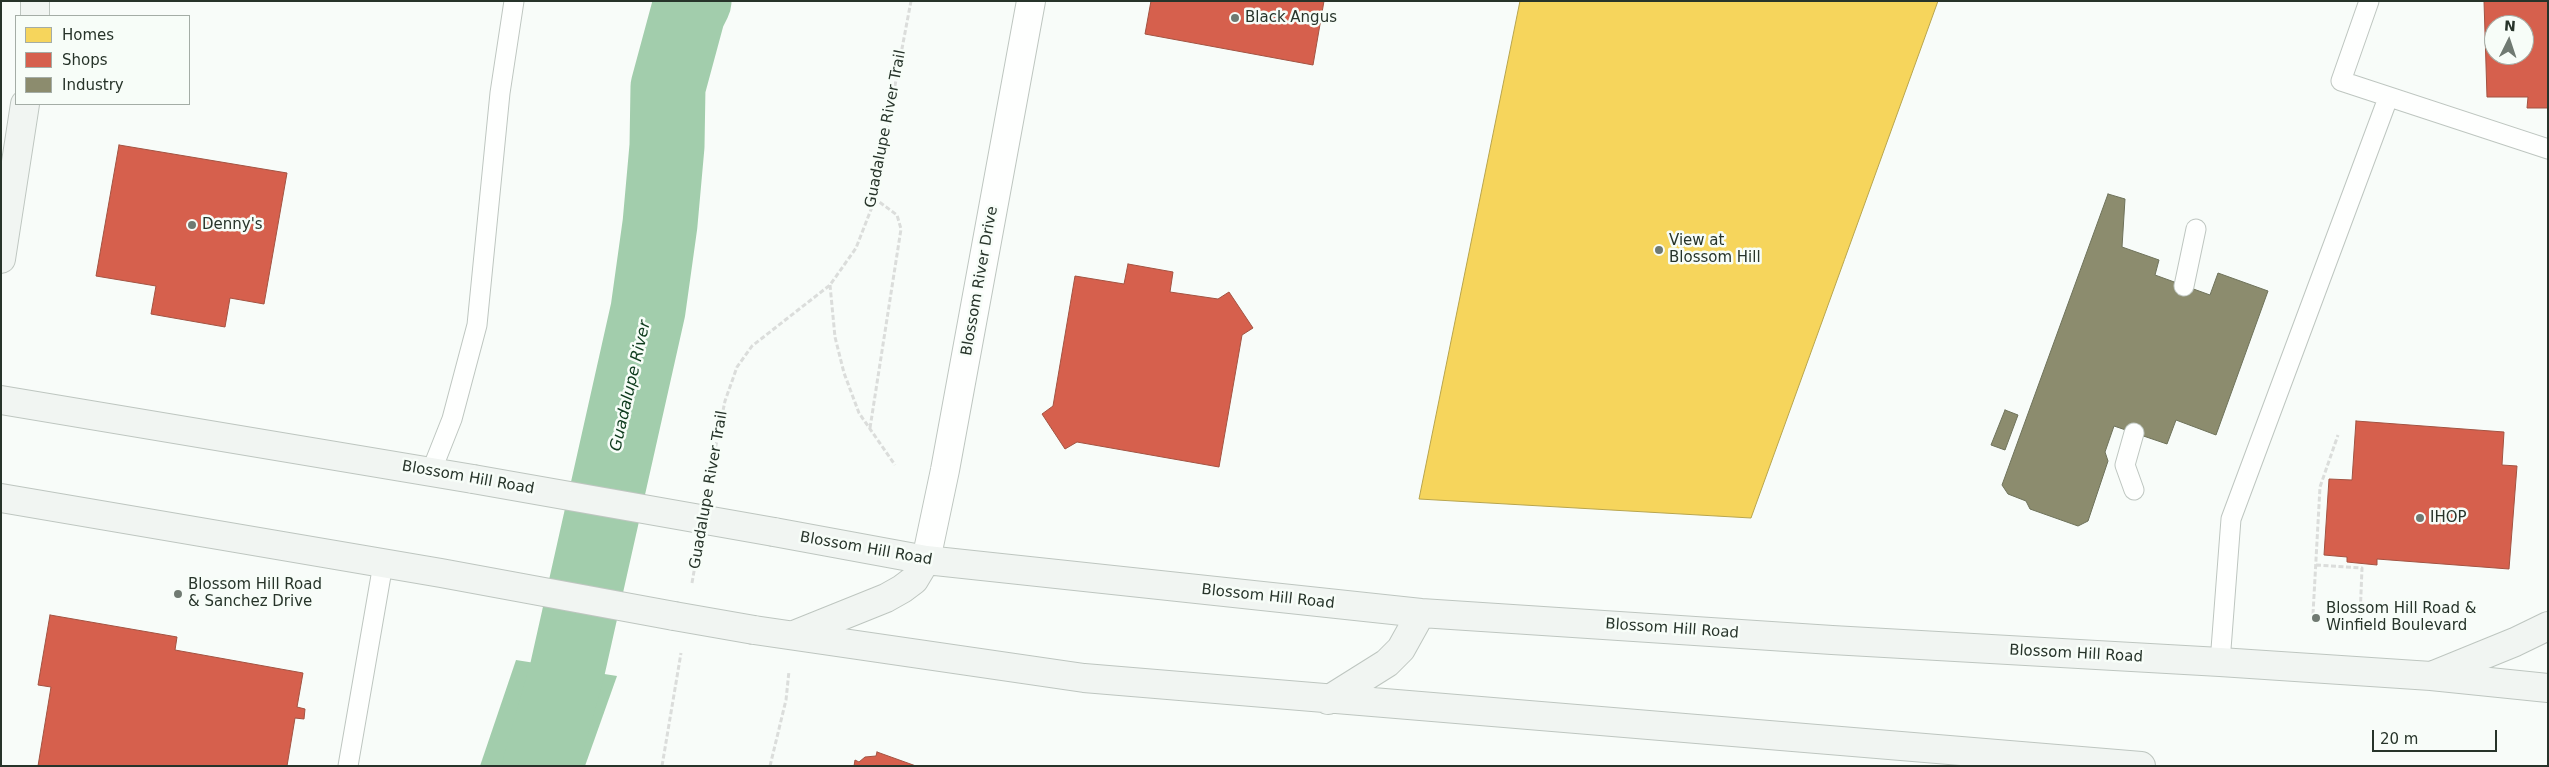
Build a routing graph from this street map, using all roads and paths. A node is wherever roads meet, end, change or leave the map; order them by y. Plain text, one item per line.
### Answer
1 (35, 1) edge
2 (514, 1) edge
3 (911, 1) edge
4 (1031, 1) edge
5 (2369, 1) edge
6 (34, 15) edge
7 (2388, 98) junction
8 (25, 105) edge
9 (2548, 149) edge
10 (874, 198) junction
11 (2196, 229) dead end
12 (1, 258) edge
13 (830, 285) junction
14 (2184, 286) dead end
15 (1, 400) edge
16 (870, 428) junction
17 (2134, 433) dead end
18 (2338, 435) dead end
19 (896, 465) dead end
20 (431, 472) junction
21 (2134, 490) dead end
22 (707, 494) dead end
23 (1, 498) edge
24 (697, 552) dead end
25 (926, 560) junction
26 (383, 564) junction
27 (2316, 565) junction
28 (691, 591) dead end
29 (1421, 613) junction
30 (2313, 614) dead end
31 (2360, 618) dead end
32 (2548, 626) edge
33 (792, 636) junction
34 (681, 650) dead end
35 (2220, 662) junction
36 (2431, 676) junction
37 (2548, 688) edge
38 (1328, 700) junction
39 (348, 766) edge
40 (662, 766) edge
41 (770, 766) edge
42 (2141, 766) edge

1 - 6 main road
2 - 20 lane
3 - 10 path, Guadalupe River Trail
4 - 25 street, Blossom River Drive
5 - 7 lane
7 - 9 lane
7 - 35 lane
8 - 12 main road
10 - 13 path, Guadalupe River Trail
10 - 16 path
11 - 14 lane
13 - 16 path
13 - 22 path, Guadalupe River Trail
15 - 20 main road, Blossom Hill Road
16 - 19 path
17 - 21 lane
18 - 27 path
20 - 25 main road, Blossom Hill Road, bridge
23 - 26 main road
24 - 28 path, Guadalupe River Trail
25 - 29 main road, Blossom Hill Road
25 - 33 main road
26 - 33 main road, bridge
26 - 39 lane
27 - 30 path
27 - 31 path
29 - 35 main road, Blossom Hill Road
29 - 38 main road
32 - 36 main road
33 - 38 main road
33 - 41 path
34 - 40 path
35 - 36 main road, Blossom Hill Road
36 - 37 main road, Blossom Hill Road
38 - 42 main road

